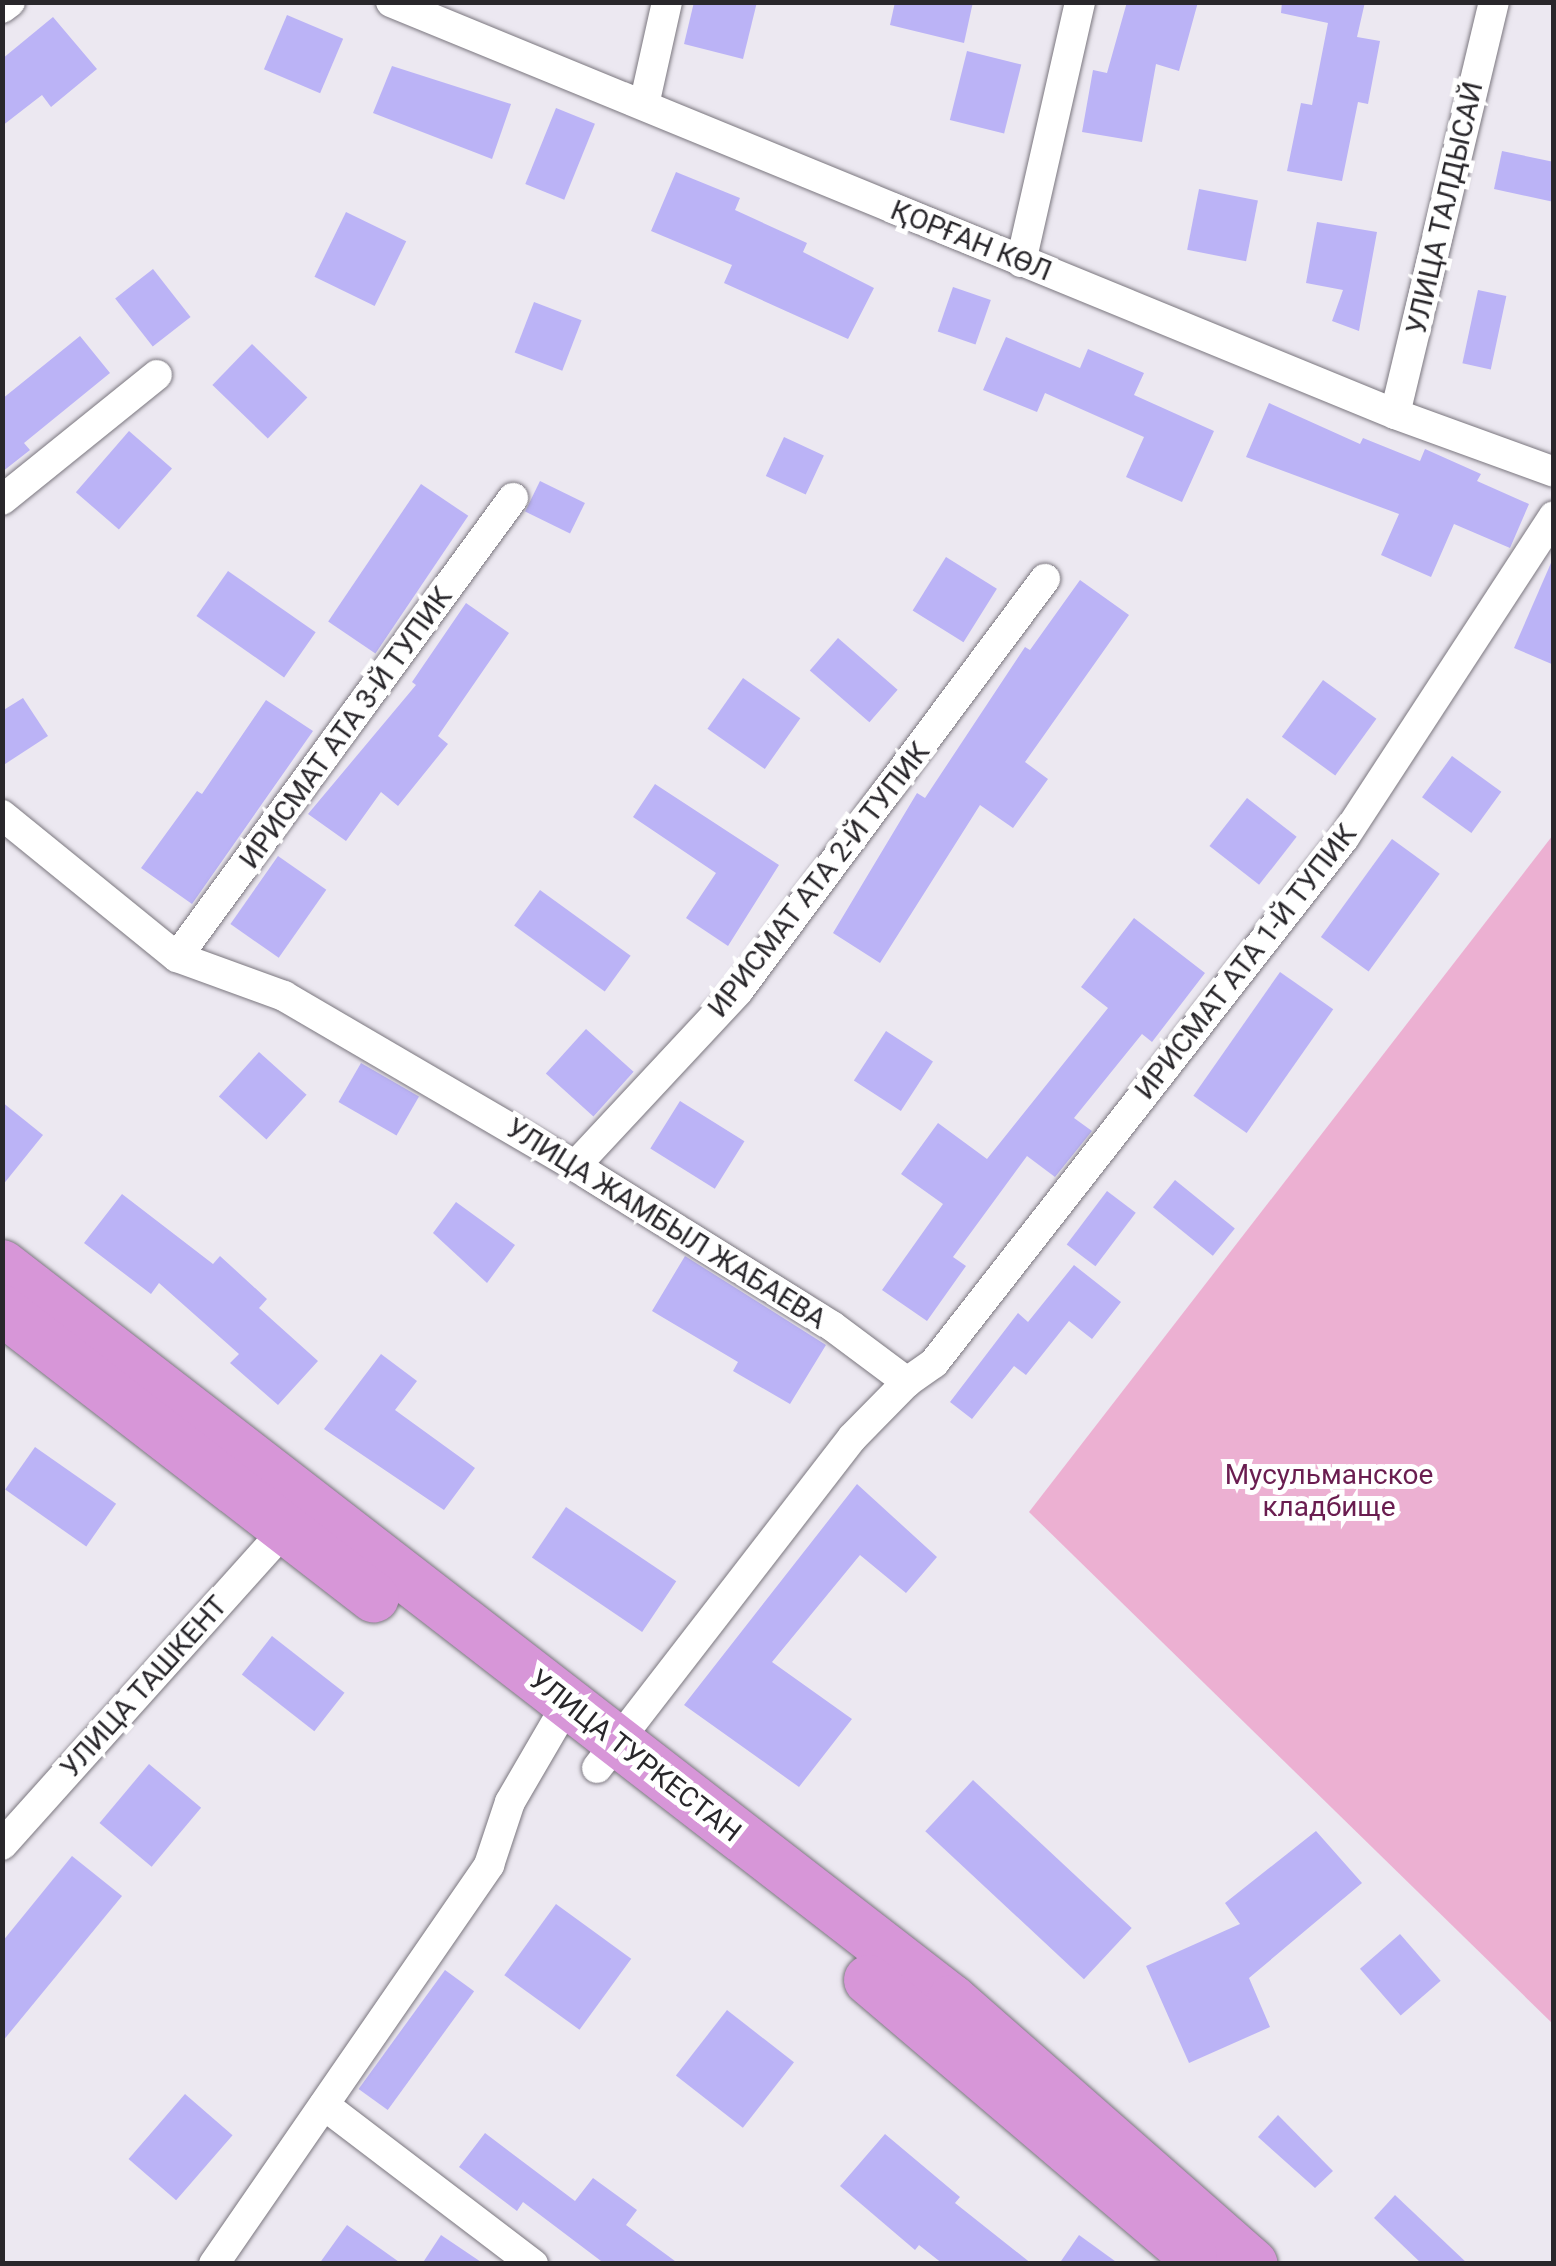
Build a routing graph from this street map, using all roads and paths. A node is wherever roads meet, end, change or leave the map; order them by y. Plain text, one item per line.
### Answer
1 (10, 2) edge
2 (391, 2) edge
3 (667, 2) edge
4 (1080, 2) edge
5 (1494, 2) edge
6 (2, 8) edge
7 (644, 105) junction
8 (1021, 262) junction
9 (158, 375) dead end
10 (1396, 414) junction
11 (1554, 472) edge
12 (513, 498) dead end
13 (2, 500) edge
14 (1554, 516) edge
15 (1046, 579) dead end
16 (2, 815) edge
17 (177, 957) junction
18 (574, 1166) junction
19 (2, 1265) edge
20 (2, 1310) edge
21 (907, 1382) junction
22 (285, 1530) junction
23 (557, 1717) junction
24 (607, 1755) junction
25 (2, 1845) edge
26 (324, 2105) junction
27 (214, 2264) edge
28 (533, 2264) edge
29 (1202, 2264) edge
30 (1253, 2264) edge

1 - 6 street
2 - 7 street, ҚОРҒАН КӨЛ
3 - 7 street
4 - 8 street
5 - 10 street, УЛИЦА ТАЛДЫСАЙ
7 - 8 street, ҚОРҒАН КӨЛ
8 - 10 street, ҚОРҒАН КӨЛ
9 - 13 street
10 - 11 street, ҚОРҒАН КӨЛ
12 - 17 street, ИРИСМАТ АТА 3-Й ТУПИК
14 - 21 street, ИРИСМАТ АТА 1-Й ТУПИК
15 - 18 street, ИРИСМАТ АТА 2-Й ТУПИК
16 - 17 street, УЛИЦА ЖАМБЫЛ ЖАБАЕВА
17 - 18 street, УЛИЦА ЖАМБЫЛ ЖАБАЕВА
18 - 21 street, УЛИЦА ЖАМБЫЛ ЖАБАЕВА
19 - 23 highway, УЛИЦА ТУРКЕСТАН
20 - 22 highway, УЛИЦА ТУРКЕСТАН
21 - 24 street
22 - 23 highway, УЛИЦА ТУРКЕСТАН
22 - 25 street, УЛИЦА ТАШКЕНТ
23 - 24 highway, УЛИЦА ТУРКЕСТАН
23 - 26 street
24 - 29 highway, УЛИЦА ТУРКЕСТАН
24 - 30 highway, УЛИЦА ТУРКЕСТАН
26 - 27 street
26 - 28 street

